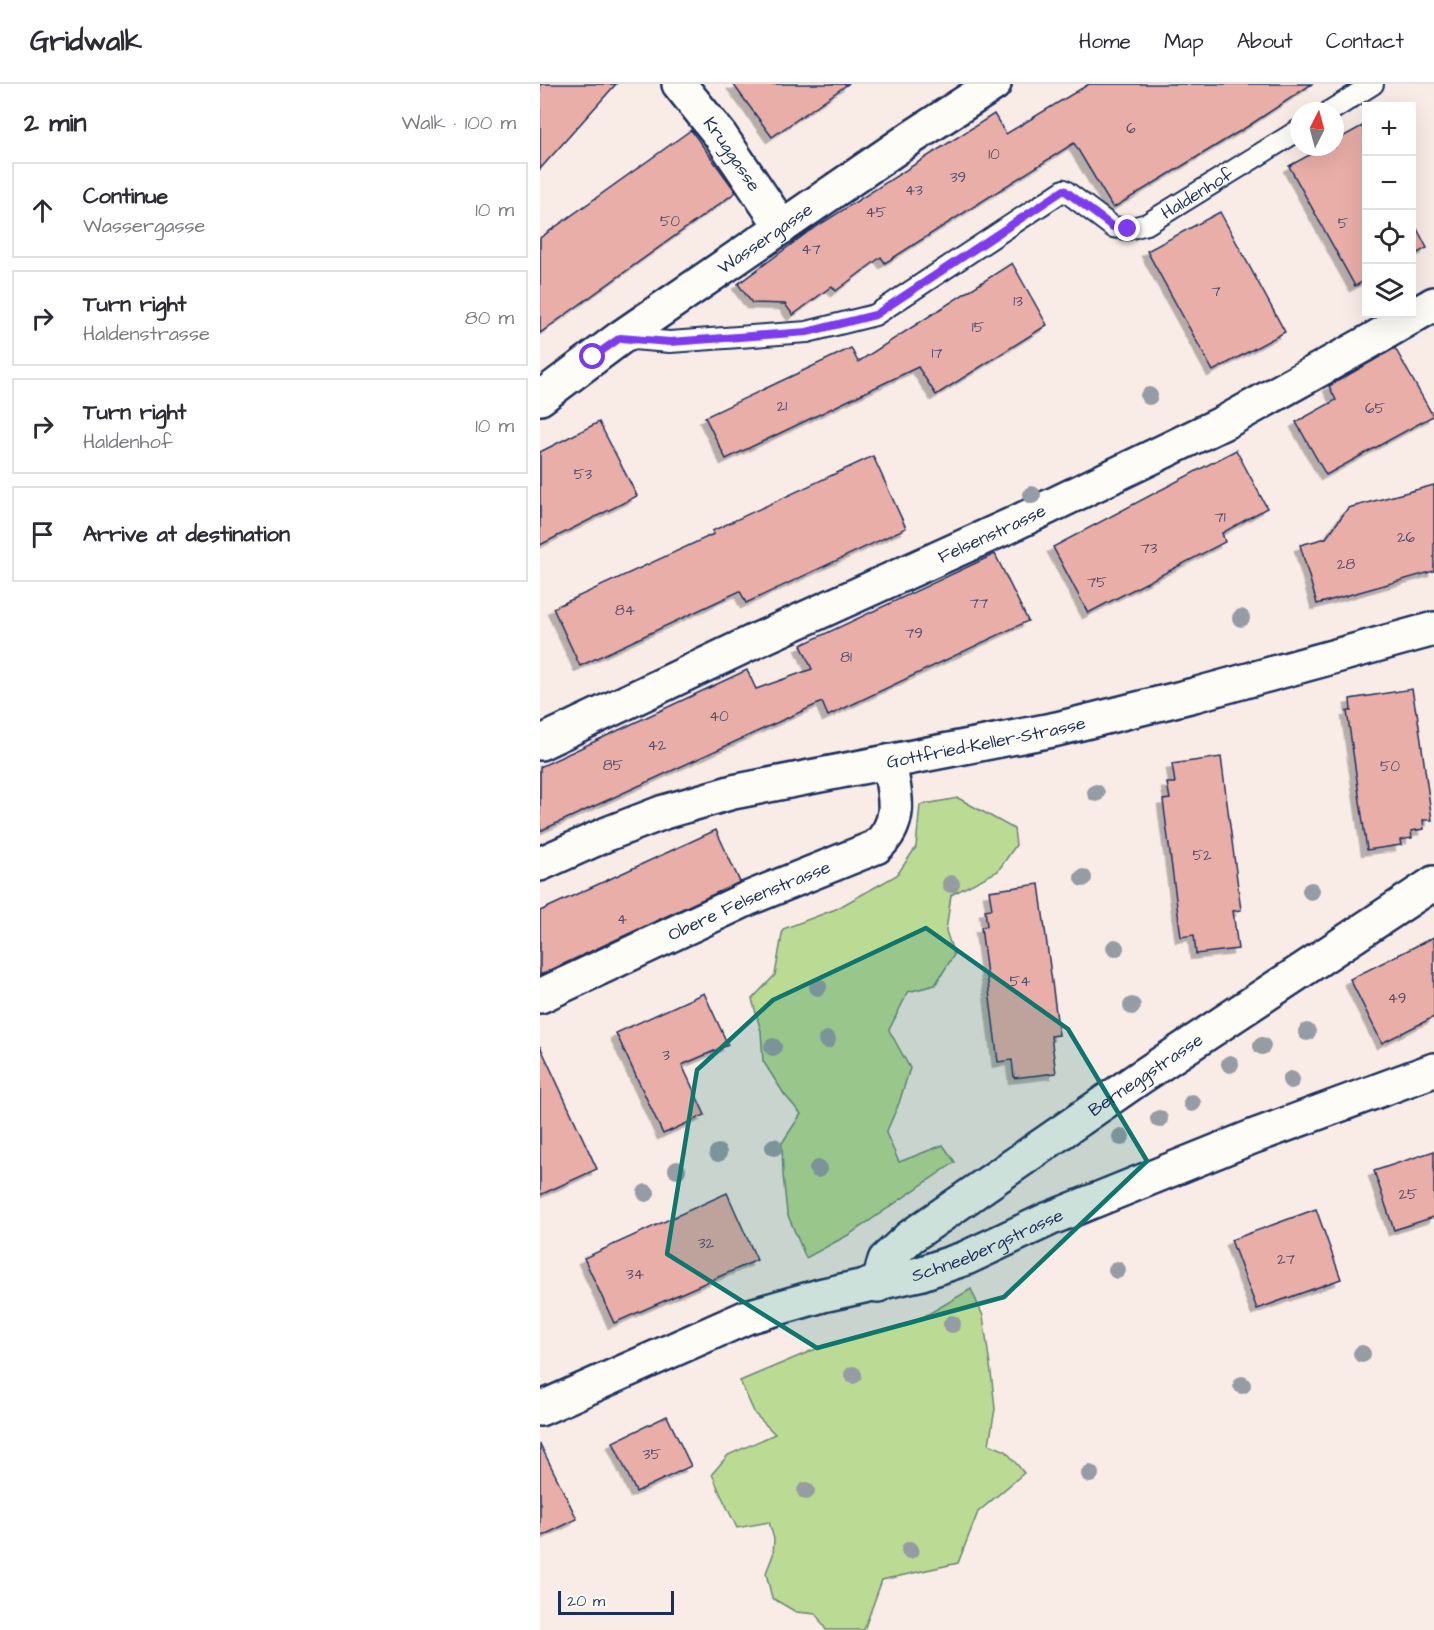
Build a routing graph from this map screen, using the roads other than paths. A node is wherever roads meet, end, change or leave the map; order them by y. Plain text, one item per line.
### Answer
1 (679, 84) edge
2 (994, 84) edge
3 (1373, 84) edge
4 (1344, 102) edge
5 (1290, 136) edge
6 (782, 227) junction
7 (1434, 304) edge
8 (620, 338) junction
9 (540, 398) edge
10 (1434, 629) edge
11 (540, 743) edge
12 (889, 762) junction
13 (540, 864) edge
14 (1434, 883) edge
15 (540, 996) edge
16 (1434, 1070) edge
17 (878, 1285) junction
18 (540, 1409) edge

1 - 6 street, Kruggasse
2 - 6 street, Wassergasse
3 - 4 lane
5 - 8 lane, Haldenhof
6 - 8 street, Wassergasse
7 - 11 street, Felsenstrasse
8 - 9 street, Wassergasse
10 - 12 street, Gottfried-Keller-Strasse
12 - 13 street, Gottfried-Keller-Strasse
12 - 15 street, Obere Felsenstrasse
14 - 17 street, Berneggstrasse
16 - 17 street, Schneebergstrasse
17 - 18 street, Schneebergstrasse

